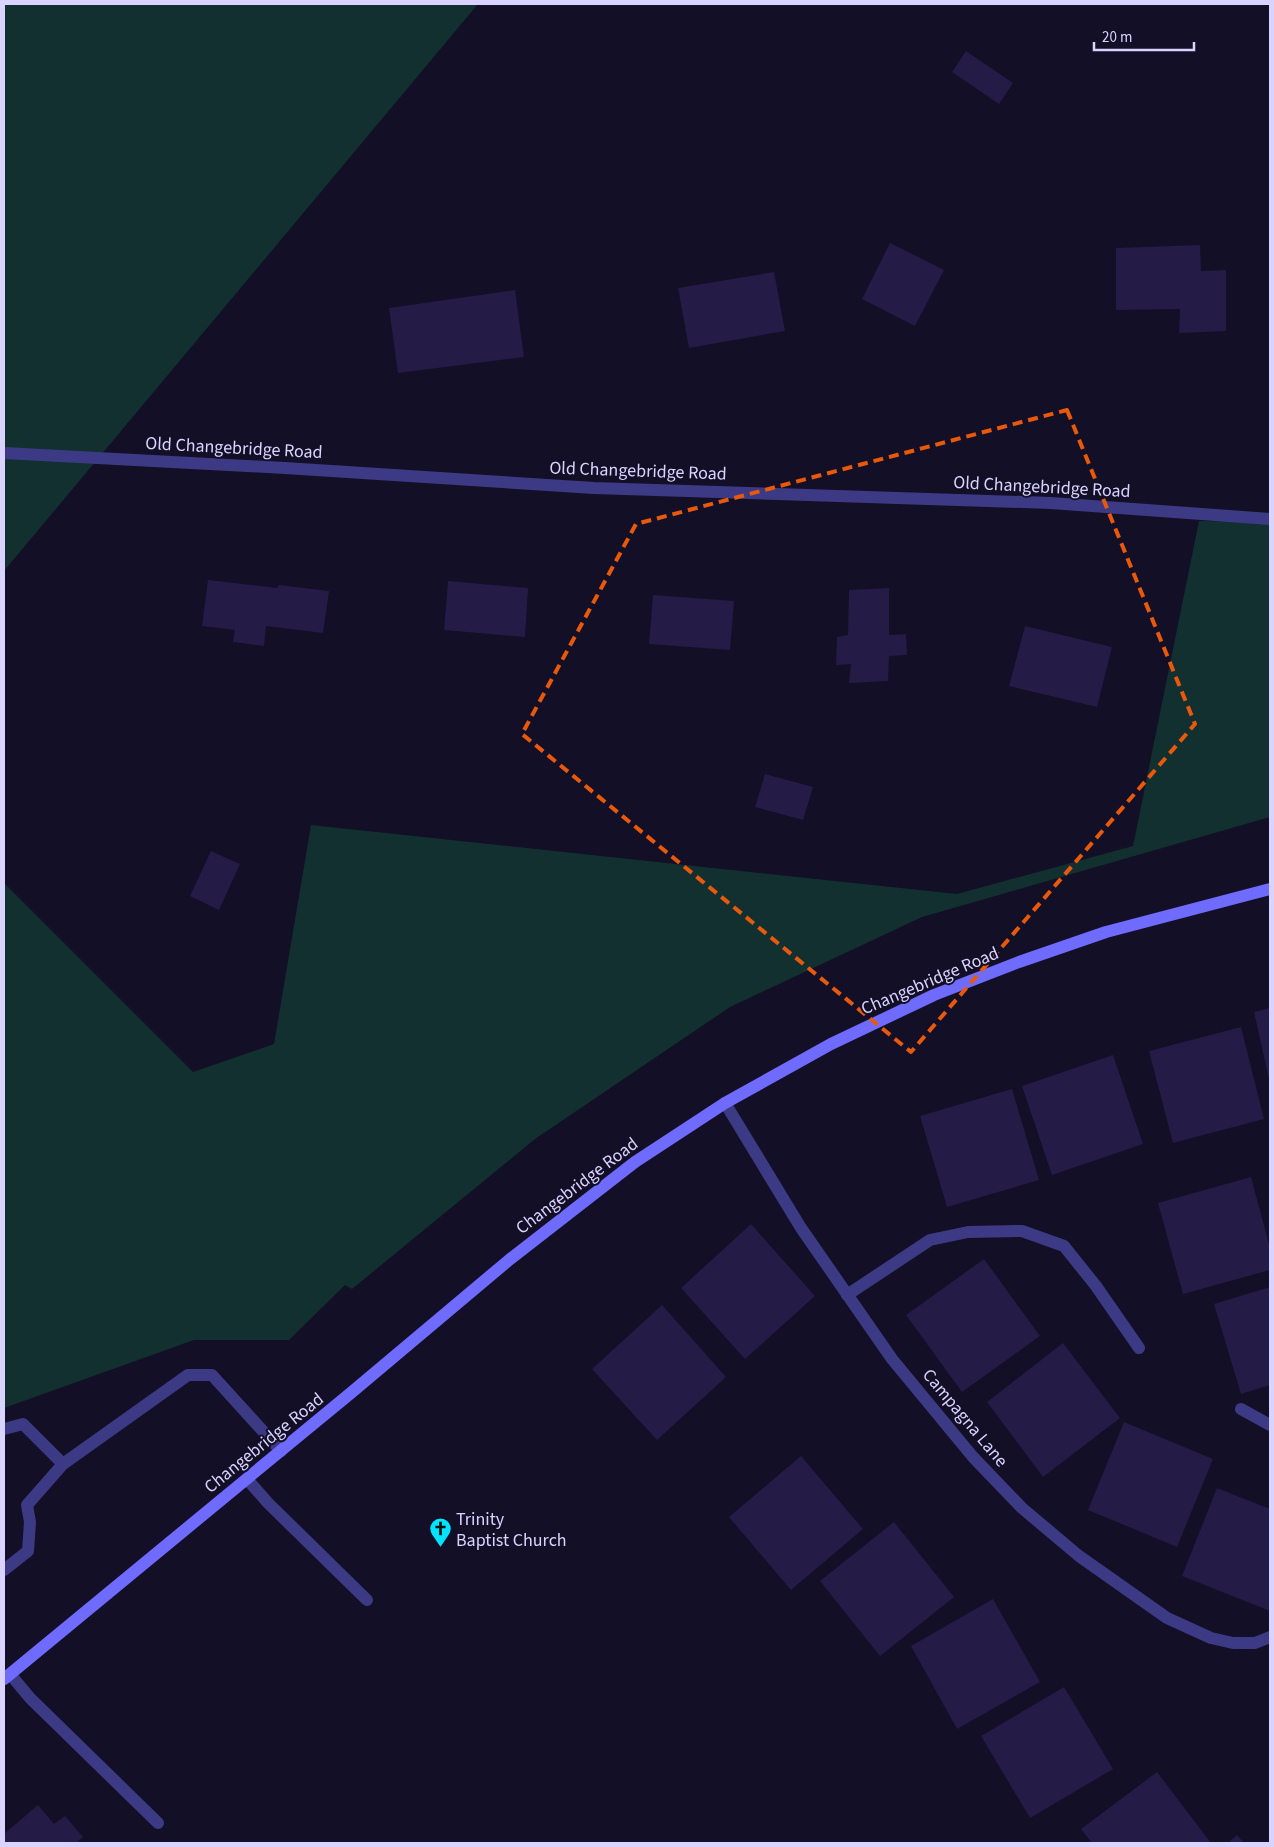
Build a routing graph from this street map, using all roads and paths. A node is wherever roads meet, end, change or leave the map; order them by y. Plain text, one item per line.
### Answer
1 (4, 453) edge
2 (1270, 519) edge
3 (1270, 889) edge
4 (725, 1103) junction
5 (847, 1295) junction
6 (1139, 1348) dead end
7 (1241, 1409) dead end
8 (1270, 1425) edge
9 (4, 1429) edge
10 (281, 1451) junction
11 (63, 1464) junction
12 (247, 1479) junction
13 (4, 1570) edge
14 (367, 1600) dead end
15 (1270, 1637) edge
16 (7, 1677) edge
17 (158, 1823) dead end

1 - 2 street, Old Changebridge Road
3 - 4 main road, Changebridge Road
4 - 5 street, Campagna Lane
4 - 10 main road, Changebridge Road
5 - 6 street
5 - 15 street, Campagna Lane
7 - 8 street
9 - 11 street
10 - 11 street
10 - 12 main road, Changebridge Road
11 - 13 street
12 - 14 street
12 - 16 main road, Changebridge Road
16 - 17 street

